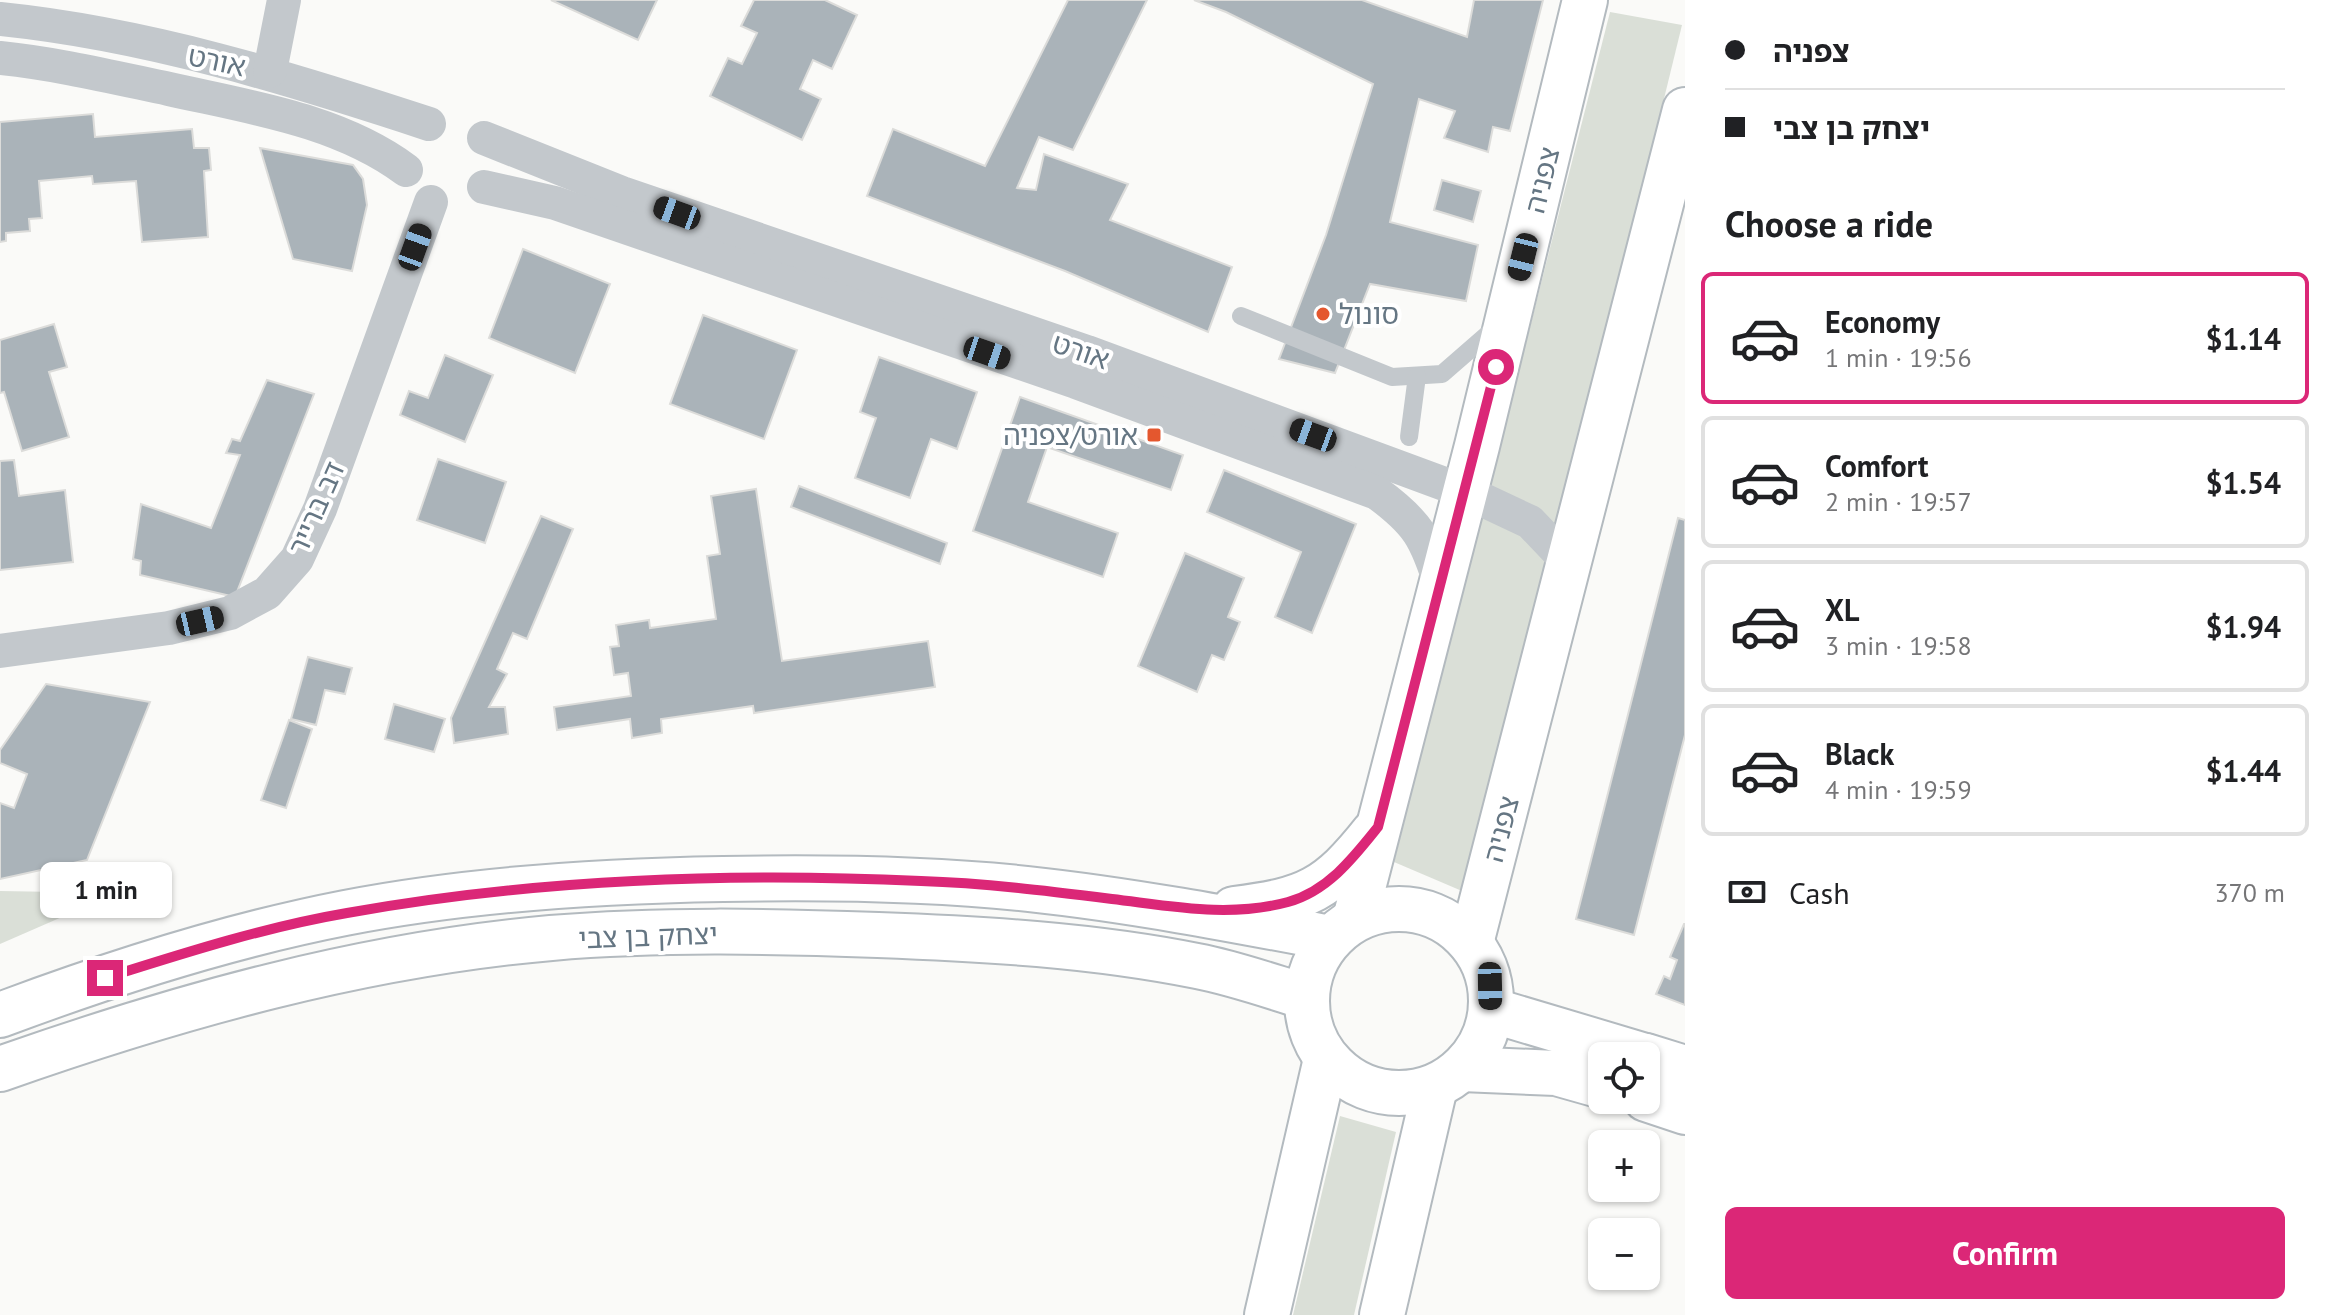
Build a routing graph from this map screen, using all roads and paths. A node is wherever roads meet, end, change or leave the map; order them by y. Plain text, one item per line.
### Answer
1 (284, 0) edge
2 (1585, 0) edge
3 (0, 19) edge
4 (0, 58) edge
5 (270, 71) junction
6 (1685, 110) edge
7 (429, 124) junction
8 (484, 138) junction
9 (406, 170) junction
10 (484, 187) junction
11 (431, 202) junction
12 (1673, 211) edge
13 (1509, 314) junction
14 (1241, 316) dead end
15 (1417, 376) junction
16 (1409, 437) dead end
17 (1466, 492) junction
18 (1570, 564) junction
19 (1441, 586) junction
20 (0, 651) edge
21 (1378, 827) junction
22 (1202, 912) junction
23 (1343, 928) junction
24 (1471, 943) junction
25 (1306, 997) junction
26 (1491, 1010) junction
27 (0, 1015) edge
28 (1598, 1042) edge
29 (1326, 1059) junction
30 (1660, 1060) edge
31 (1685, 1068) edge
32 (0, 1069) edge
33 (1448, 1078) junction
34 (1588, 1082) edge
35 (1660, 1104) edge
36 (1685, 1112) edge
37 (1267, 1315) edge
38 (1382, 1315) edge

1 - 5 street
2 - 13 street, צפניה
3 - 5 street, אורט
4 - 9 street, אורט
5 - 7 street, אורט
6 - 12 street, צפניה
7 - 8 street
7 - 9 street
8 - 10 street
8 - 17 street, אורט
9 - 11 street
10 - 11 street
10 - 19 street, אורט
11 - 20 street, דב ברייר
12 - 18 street, צפניה
13 - 15 lane
13 - 17 street, צפניה
14 - 15 lane
15 - 16 lane
17 - 18 street, אורט
17 - 19 street, צפניה
18 - 24 street, צפניה
19 - 21 street, צפניה
21 - 22 street
21 - 23 street, צפניה
22 - 23 street, יצחק בן צבי
22 - 27 street, יצחק בן צבי
23 - 24 street
23 - 25 street
24 - 26 street
25 - 29 street
25 - 32 street, יצחק בן צבי
26 - 28 street
26 - 33 street
29 - 33 street
29 - 37 street
30 - 31 street
33 - 34 street
33 - 38 street
35 - 36 street

